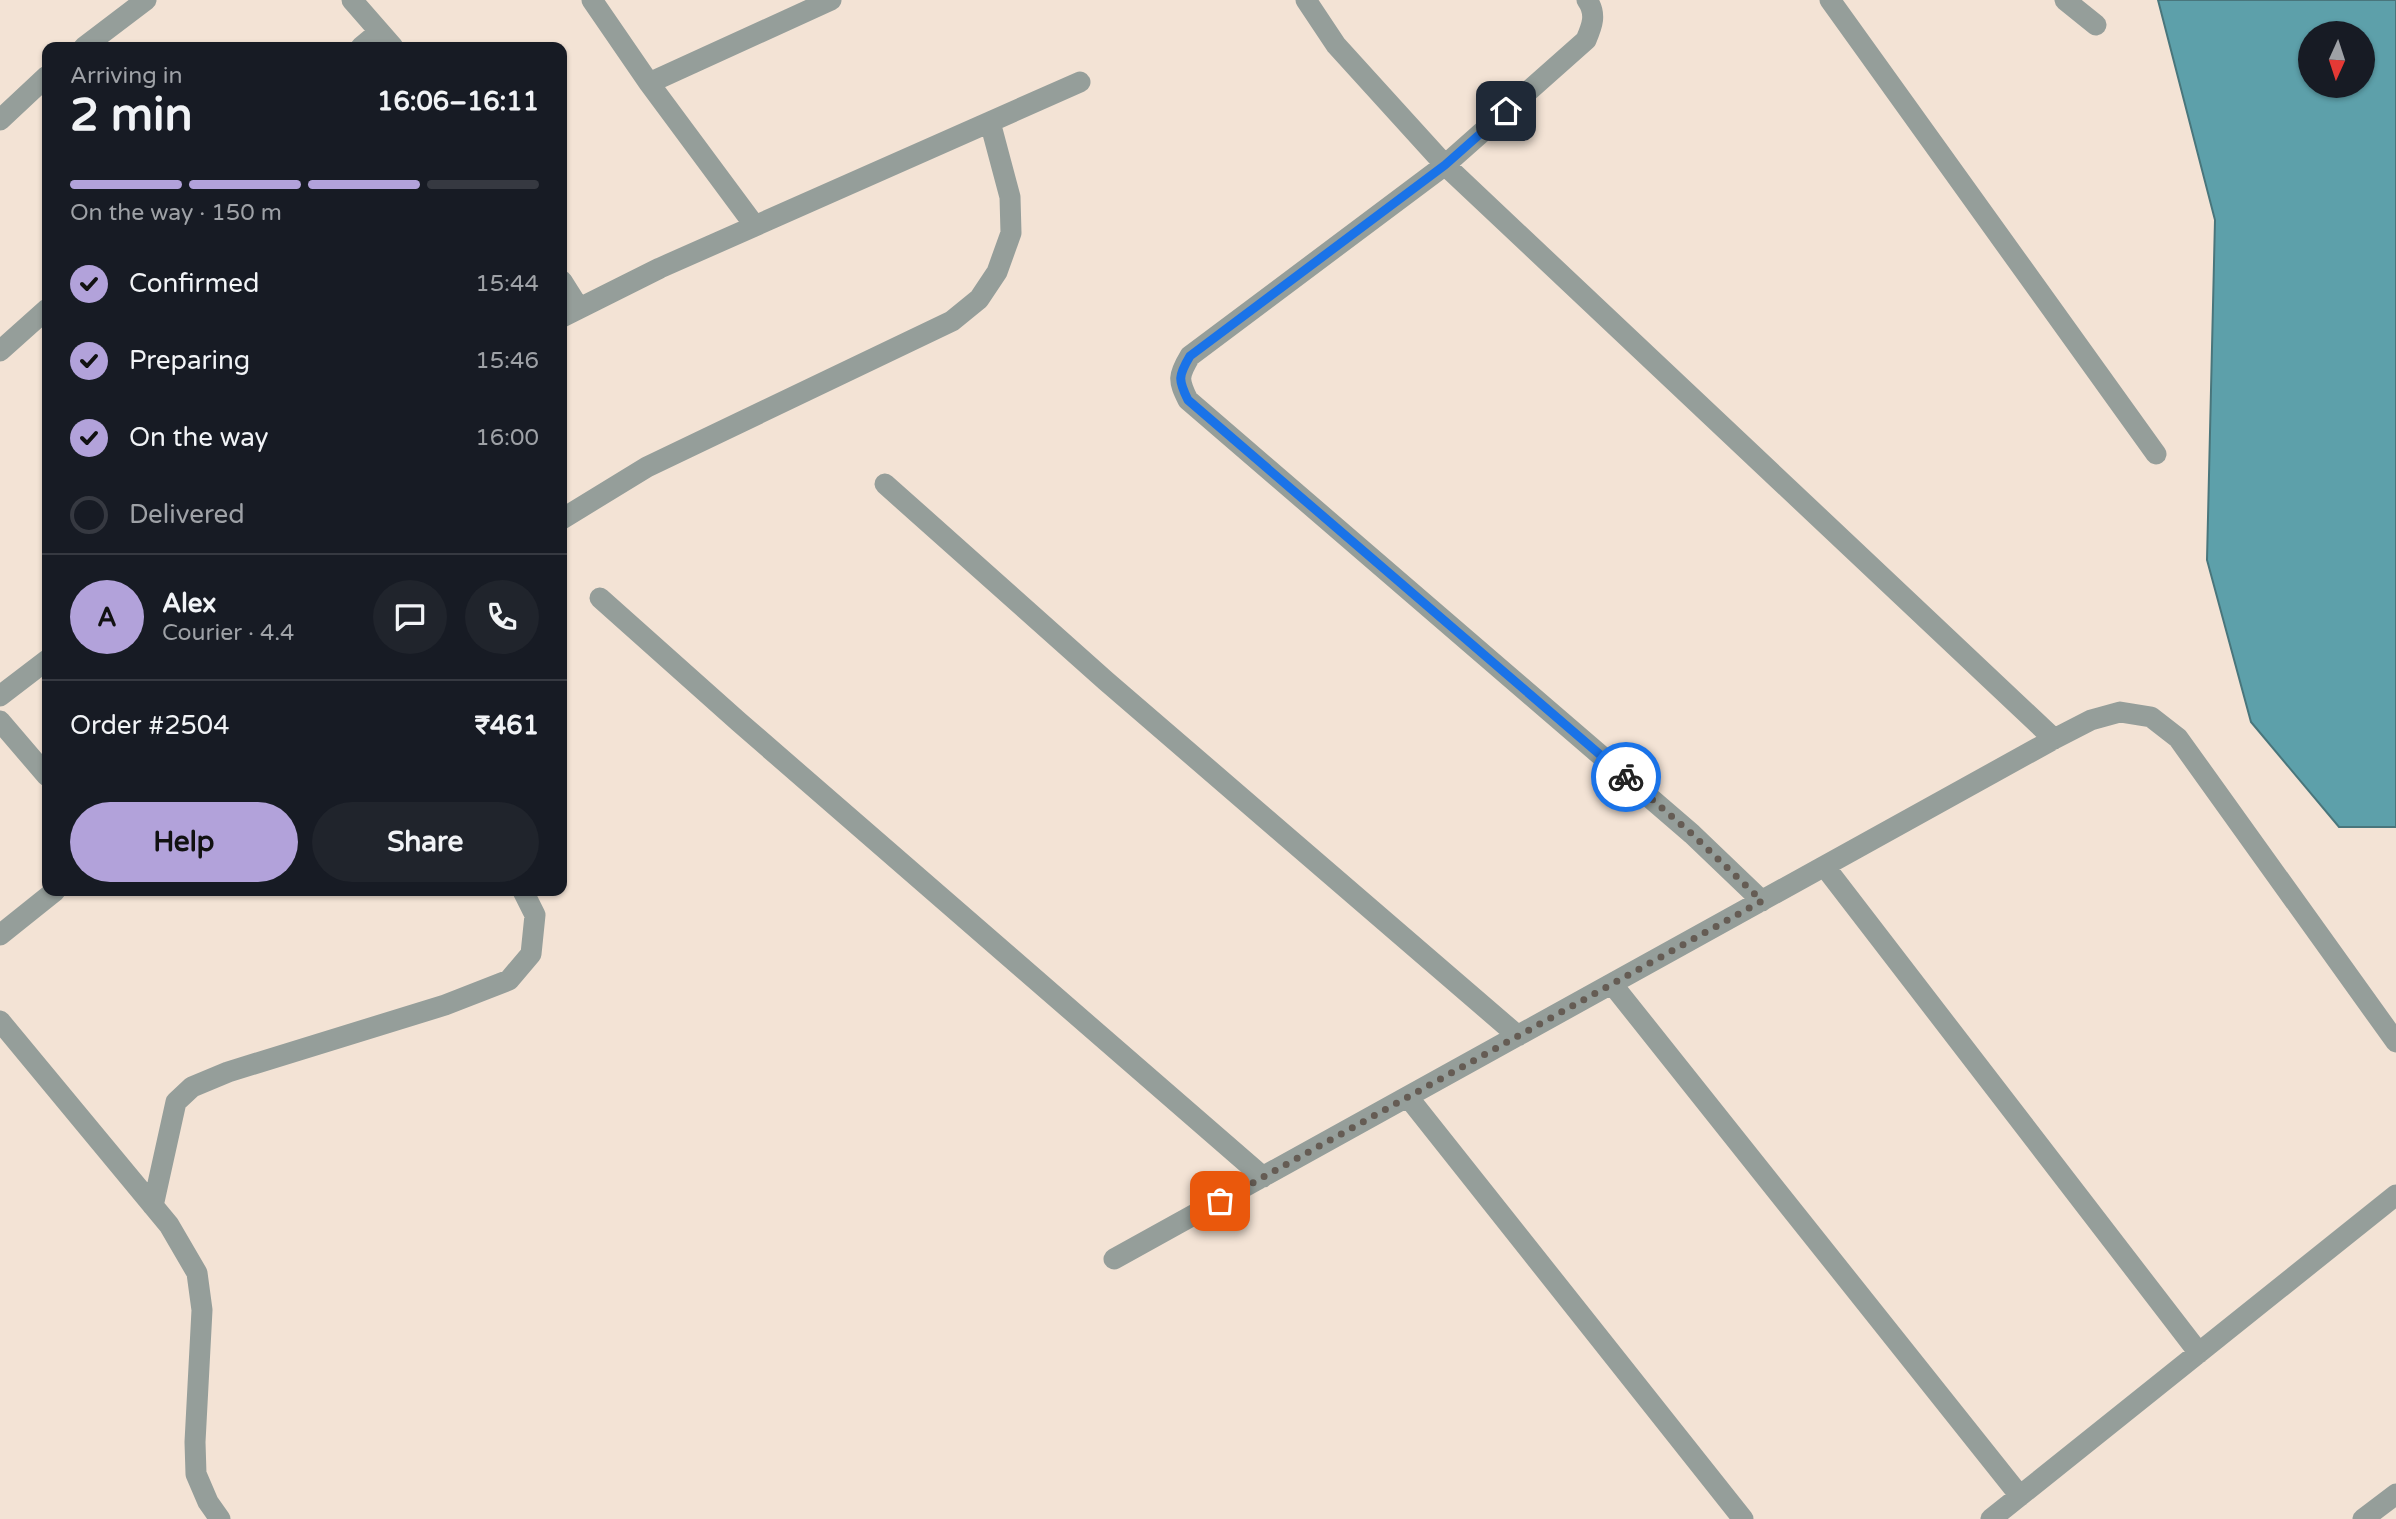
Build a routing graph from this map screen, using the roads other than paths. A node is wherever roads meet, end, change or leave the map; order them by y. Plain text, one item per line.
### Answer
1 (146, 0) edge
2 (352, 0) edge
3 (592, 0) edge
4 (831, 0) edge
5 (1306, 0) edge
6 (1587, 0) edge
7 (1830, 0) edge
8 (2065, 0) edge
9 (2095, 25) dead end
10 (386, 40) edge
11 (91, 42) edge
12 (42, 81) edge
13 (1080, 82) dead end
14 (649, 83) junction
15 (0, 120) edge
16 (990, 122) junction
17 (1445, 165) junction
18 (755, 226) junction
19 (570, 312) edge
20 (42, 313) edge
21 (0, 351) edge
22 (2156, 454) dead end
23 (885, 484) dead end
24 (567, 516) edge
25 (600, 598) dead end
26 (42, 664) edge
27 (0, 696) edge
28 (0, 721) edge
29 (2054, 739) junction
30 (42, 770) edge
31 (1825, 867) junction
32 (49, 896) edge
33 (526, 896) edge
34 (1762, 901) junction
35 (0, 935) edge
36 (1612, 984) junction
37 (0, 1021) edge
38 (1518, 1036) junction
39 (2396, 1041) edge
40 (1408, 1097) junction
41 (1263, 1177) junction
42 (2396, 1195) edge
43 (153, 1206) junction
44 (1114, 1259) dead end
45 (2199, 1353) junction
46 (2396, 1494) edge
47 (2020, 1496) junction
48 (220, 1519) edge
49 (1743, 1519) edge
50 (1991, 1519) edge
51 (2363, 1519) edge

1 - 11 street
2 - 10 street
3 - 14 street
4 - 14 street
5 - 17 street
6 - 17 street
7 - 22 street
8 - 9 street
12 - 15 street
13 - 16 street
14 - 18 street
16 - 18 street
16 - 24 street
17 - 29 street
17 - 34 street
18 - 19 street
20 - 21 street
23 - 38 street
25 - 41 street
26 - 27 street
28 - 30 street
29 - 31 street
29 - 39 street
31 - 34 street
31 - 45 street
32 - 35 street
33 - 43 street
34 - 36 street
36 - 38 street
36 - 47 street
37 - 43 street
38 - 40 street
40 - 41 street
40 - 49 street
41 - 44 street
42 - 45 street
43 - 48 street
45 - 47 street
46 - 51 street
47 - 50 street

